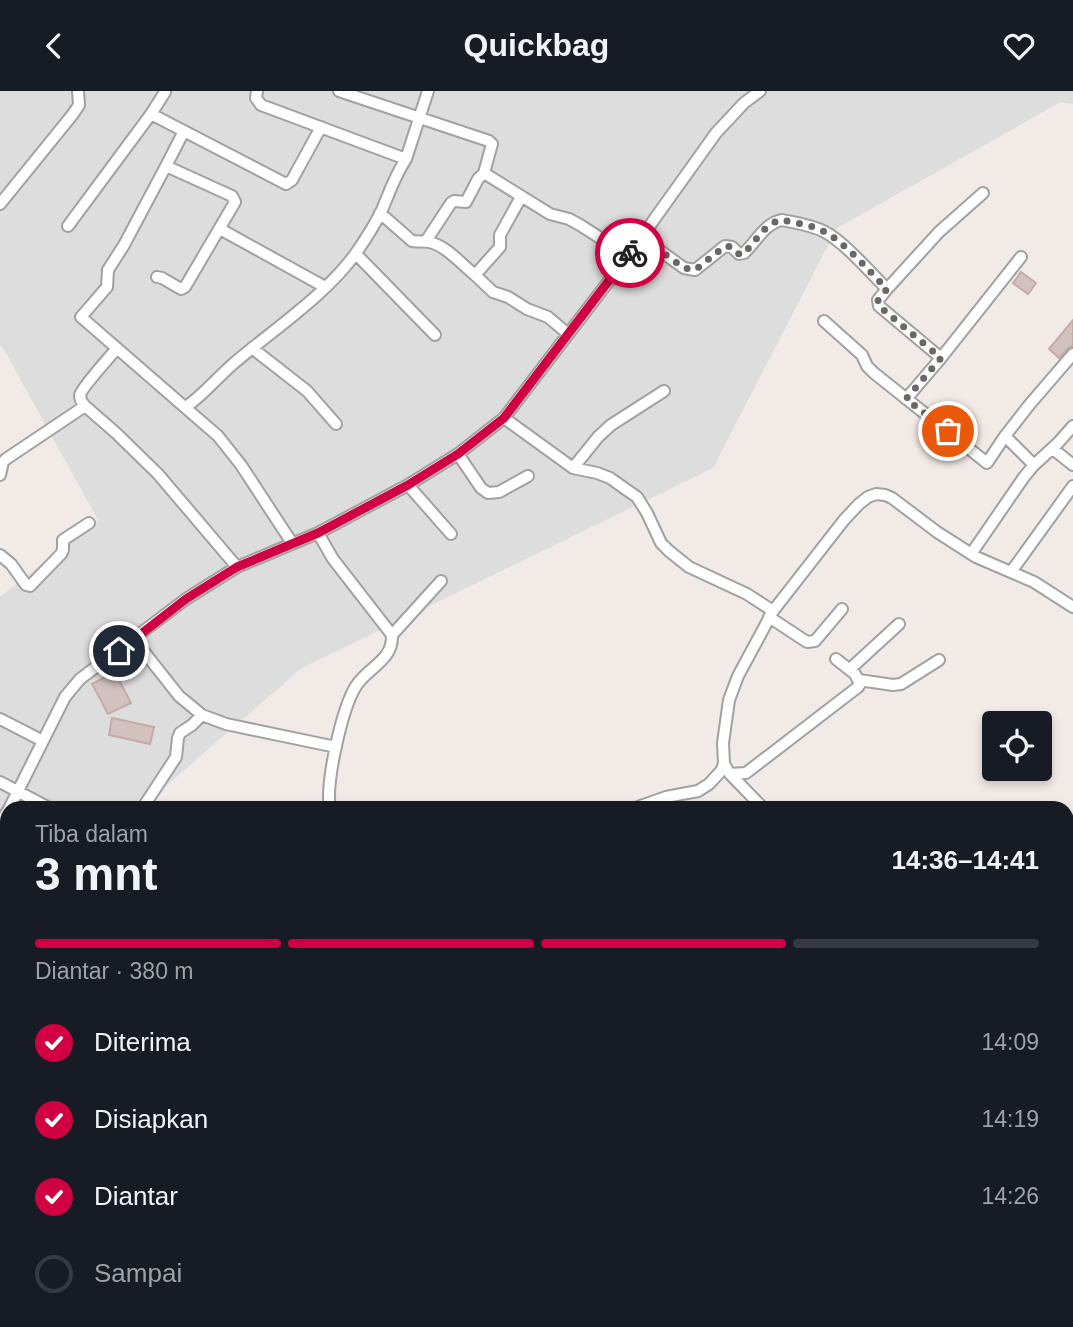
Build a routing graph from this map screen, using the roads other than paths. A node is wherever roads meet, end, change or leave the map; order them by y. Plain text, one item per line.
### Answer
1 (78, 91) edge
2 (257, 91) edge
3 (339, 91) edge
4 (428, 91) edge
5 (760, 91) edge
6 (165, 92) edge
7 (151, 114) junction
8 (420, 118) junction
9 (321, 127) junction
10 (184, 131) junction
11 (406, 159) junction
12 (166, 166) junction
13 (484, 173) junction
14 (983, 193) dead end
15 (521, 197) junction
16 (0, 204) edge
17 (380, 213) junction
18 (68, 226) dead end
19 (219, 229) junction
20 (641, 237) junction
21 (426, 241) junction
22 (356, 254) junction
23 (628, 257) junction
24 (1021, 257) dead end
25 (475, 275) junction
26 (157, 277) dead end
27 (325, 287) junction
28 (887, 289) junction
29 (824, 321) dead end
30 (568, 334) junction
31 (435, 335) dead end
32 (117, 348) junction
33 (252, 348) junction
34 (1073, 354) edge
35 (941, 358) junction
36 (664, 391) dead end
37 (906, 399) junction
38 (85, 406) junction
39 (186, 407) junction
40 (504, 418) junction
41 (336, 424) dead end
42 (1073, 426) edge
43 (1005, 436) junction
44 (1053, 449) junction
45 (458, 454) junction
46 (1034, 465) junction
47 (1073, 465) edge
48 (573, 468) junction
49 (0, 475) edge
50 (528, 476) dead end
51 (408, 485) junction
52 (1073, 486) edge
53 (89, 523) dead end
54 (318, 533) junction
55 (451, 534) dead end
56 (292, 543) junction
57 (971, 554) junction
58 (0, 555) edge
59 (237, 567) junction
60 (1011, 572) junction
61 (441, 581) dead end
62 (1073, 607) edge
63 (842, 609) dead end
64 (771, 614) junction
65 (899, 624) dead end
66 (392, 635) junction
67 (134, 639) junction
68 (836, 659) dead end
69 (939, 660) dead end
70 (850, 669) junction
71 (859, 680) junction
72 (202, 715) junction
73 (0, 719) edge
74 (43, 741) junction
75 (336, 747) junction
76 (727, 769) junction
77 (0, 782) edge
78 (18, 790) junction
79 (12, 801) edge
80 (37, 801) edge
81 (147, 801) edge
82 (329, 801) edge
83 (655, 801) edge
84 (757, 801) edge

1 - 16 street
2 - 9 street
3 - 8 street
4 - 8 street
5 - 20 street
6 - 7 street
7 - 10 street
7 - 18 street
8 - 11 street
8 - 13 street
9 - 10 street
9 - 11 street
10 - 12 street
11 - 17 street
12 - 19 street
12 - 32 street
13 - 15 street
13 - 21 street
14 - 28 street
15 - 23 street
15 - 25 street
17 - 21 street
17 - 22 street
19 - 26 street
19 - 27 street
20 - 23 street
20 - 28 street
21 - 25 street
22 - 27 street
22 - 31 street
23 - 30 street
24 - 35 street
25 - 30 street
27 - 33 street
28 - 35 street
29 - 37 street
30 - 40 street
32 - 38 street
32 - 39 street
33 - 39 street
33 - 41 street
34 - 43 street
35 - 37 street
36 - 48 street
37 - 43 street
38 - 49 street
38 - 59 street
39 - 56 street
40 - 45 street
40 - 48 street
42 - 44 street
43 - 46 street
44 - 46 street
44 - 47 street
45 - 50 street
45 - 51 street
46 - 57 street
48 - 64 street
51 - 54 street
51 - 55 street
52 - 60 street
53 - 58 street
54 - 56 street
54 - 66 street
56 - 59 street
57 - 60 street
57 - 64 street
59 - 67 street
60 - 62 street
61 - 66 street
63 - 64 street
64 - 76 street
65 - 70 street
66 - 75 street
67 - 72 street
67 - 74 street
68 - 70 street
69 - 71 street
70 - 71 street
71 - 76 street
72 - 75 street
72 - 81 street
73 - 74 street
74 - 78 street
75 - 82 street
76 - 83 street
76 - 84 street
77 - 78 street
78 - 79 street
78 - 80 street

